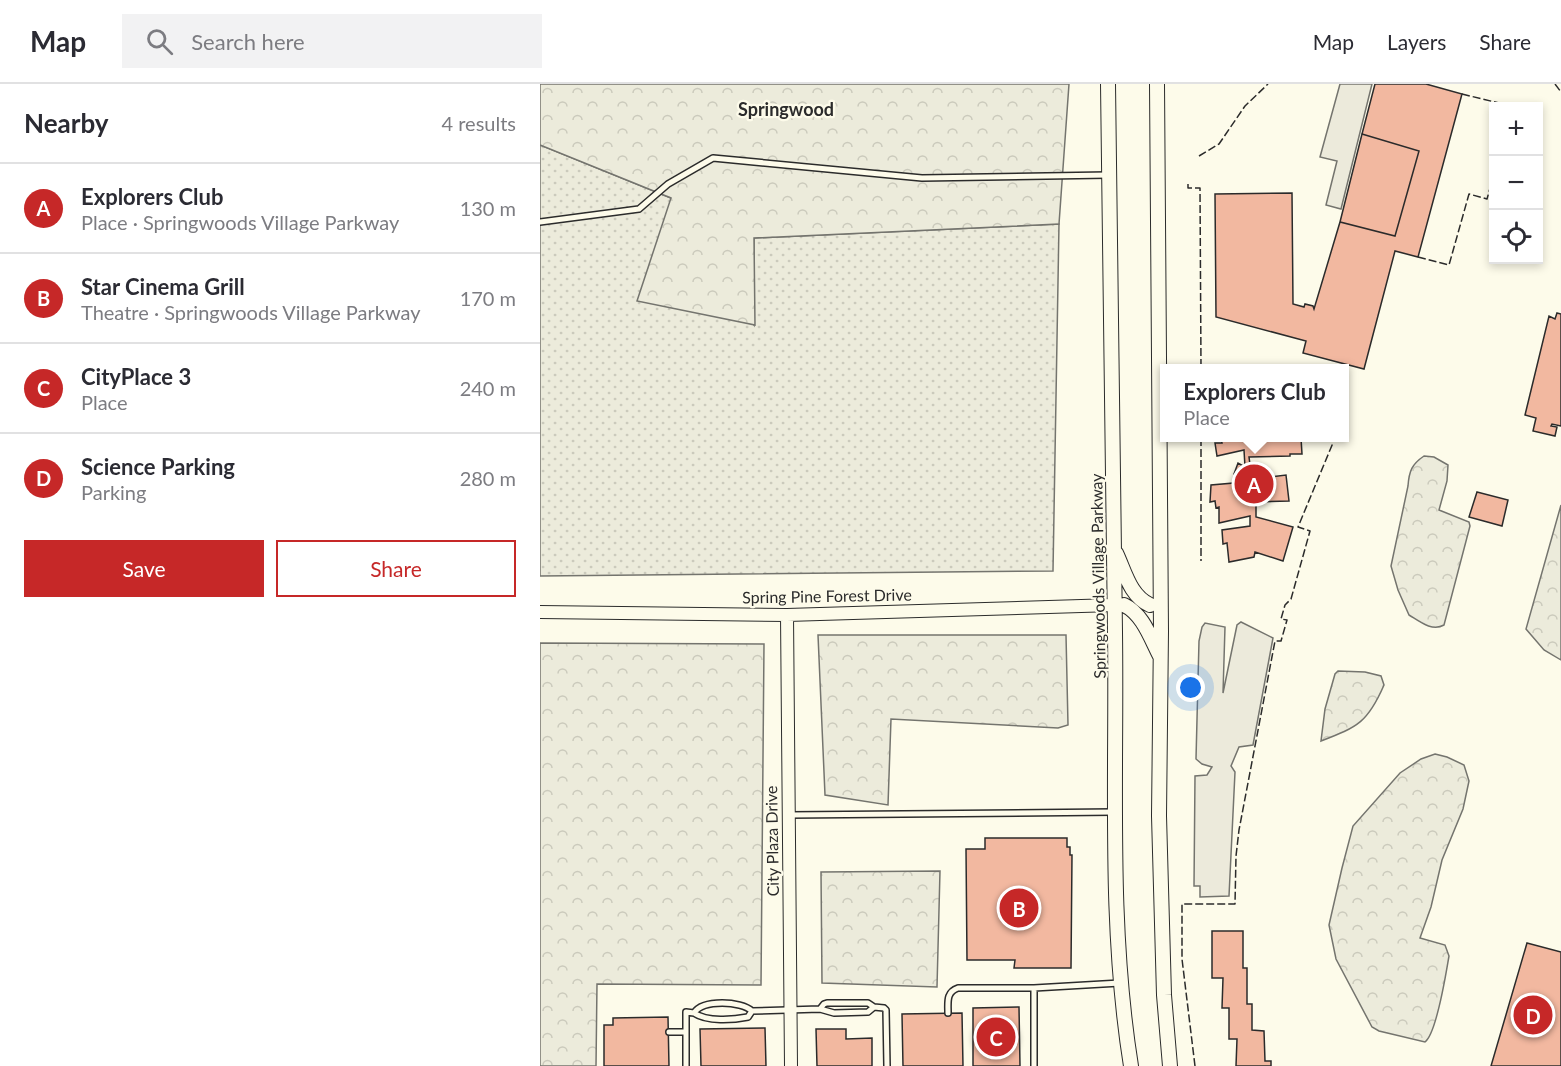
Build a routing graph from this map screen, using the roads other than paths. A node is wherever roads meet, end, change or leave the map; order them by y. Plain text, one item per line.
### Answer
1 (1108, 84) edge
2 (1157, 84) edge
3 (1109, 175) junction
4 (540, 222) edge
5 (1114, 548) junction
6 (1119, 605) junction
7 (1150, 605) dead end
8 (540, 612) edge
9 (787, 615) junction
10 (1161, 658) junction
11 (1116, 812) junction
12 (789, 815) junction
13 (1120, 983) junction
14 (1034, 988) junction
15 (874, 1007) junction
16 (790, 1010) junction
17 (820, 1010) junction
18 (752, 1011) junction
19 (694, 1013) junction
20 (948, 1013) dead end
21 (669, 1032) dead end
22 (686, 1032) junction
23 (686, 1066) edge
24 (791, 1066) edge
25 (887, 1066) edge
26 (1034, 1066) edge
27 (1131, 1066) edge
28 (1170, 1066) edge

1 - 3 main road, Springwoods Village Parkway
2 - 10 main road
3 - 4 lane
3 - 5 main road, Springwoods Village Parkway
5 - 6 main road, Springwoods Village Parkway
5 - 7 main road
6 - 9 street, Spring Pine Forest Drive
6 - 10 main road
6 - 11 main road, Springwoods Village Parkway
8 - 9 street, Spring Pine Forest Drive
9 - 12 street, City Plaza Drive
10 - 28 main road
11 - 12 lane
11 - 13 main road, Springwoods Village Parkway
12 - 16 street, City Plaza Drive
13 - 14 lane
13 - 27 main road, Springwoods Village Parkway
14 - 20 lane
14 - 26 lane
15 - 17 lane
15 - 17 lane
15 - 25 lane
16 - 17 lane
16 - 18 lane
16 - 24 street, City Plaza Drive
18 - 19 lane
18 - 19 lane
19 - 22 lane
21 - 22 lane
22 - 23 lane

